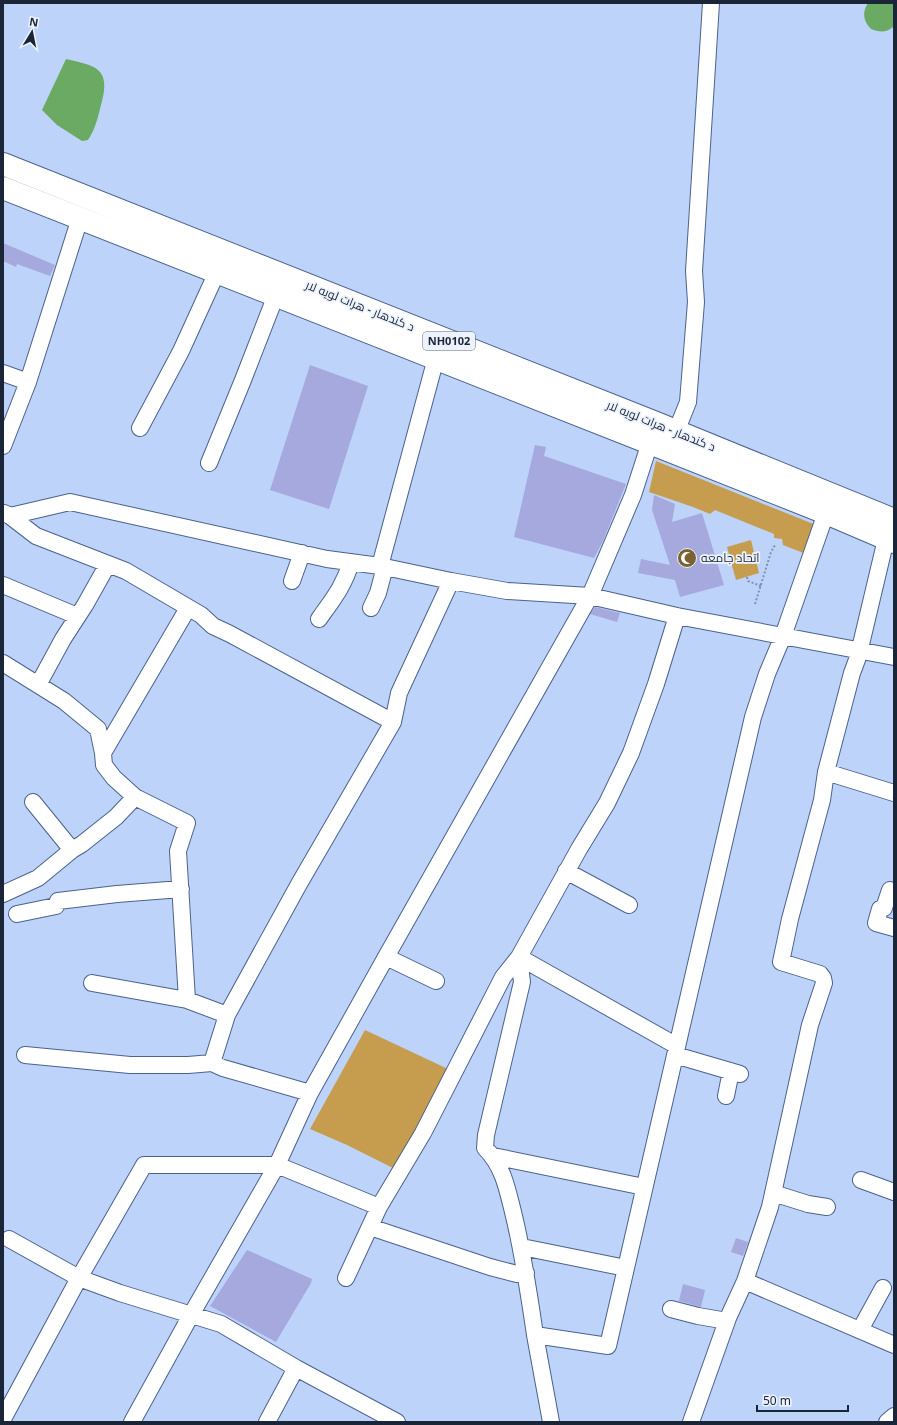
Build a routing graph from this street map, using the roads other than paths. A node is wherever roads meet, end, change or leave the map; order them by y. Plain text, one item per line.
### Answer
1 (711, 3) edge
2 (3, 164) edge
3 (3, 188) edge
4 (80, 218) junction
5 (217, 272) junction
6 (276, 295) junction
7 (436, 358) junction
8 (3, 373) edge
9 (28, 382) junction
10 (140, 428) dead end
11 (676, 432) junction
12 (652, 433) junction
13 (3, 446) edge
14 (209, 462) dead end
15 (826, 513) junction
16 (7, 514) edge
17 (891, 534) edge
18 (302, 553) junction
19 (351, 562) junction
20 (108, 564) junction
21 (382, 566) junction
22 (292, 581) dead end
23 (451, 581) junction
24 (3, 585) edge
25 (590, 596) junction
26 (188, 608) junction
27 (371, 608) dead end
28 (77, 616) junction
29 (677, 616) junction
30 (318, 619) dead end
31 (782, 636) junction
32 (859, 652) junction
33 (894, 657) edge
34 (3, 663) edge
35 (38, 685) junction
36 (393, 722) junction
37 (103, 752) junction
38 (826, 772) junction
39 (894, 794) edge
40 (135, 798) junction
41 (33, 802) dead end
42 (72, 850) junction
43 (566, 871) junction
44 (181, 889) junction
45 (890, 890) dead end
46 (3, 894) edge
47 (629, 905) dead end
48 (17, 914) dead end
49 (894, 928) edge
50 (386, 957) junction
51 (519, 957) junction
52 (436, 981) dead end
53 (92, 984) dead end
54 (187, 1000) junction
55 (227, 1015) junction
56 (676, 1050) junction
57 (25, 1055) dead end
58 (212, 1063) junction
59 (310, 1094) junction
60 (726, 1096) dead end
61 (493, 1156) junction
62 (278, 1165) junction
63 (861, 1180) dead end
64 (644, 1187) junction
65 (894, 1192) edge
66 (773, 1193) junction
67 (379, 1207) junction
68 (827, 1208) dead end
69 (370, 1227) junction
70 (9, 1240) dead end
71 (522, 1247) junction
72 (626, 1268) junction
73 (526, 1273) junction
74 (79, 1278) junction
75 (346, 1278) dead end
76 (745, 1281) junction
77 (883, 1288) dead end
78 (671, 1309) dead end
79 (191, 1315) junction
80 (727, 1321) junction
81 (860, 1330) junction
82 (535, 1335) junction
83 (894, 1344) edge
84 (296, 1368) junction
85 (894, 1416) edge
86 (3, 1419) edge
87 (883, 1421) edge
88 (132, 1422) edge
89 (267, 1422) edge
90 (397, 1422) edge
91 (551, 1422) edge
92 (691, 1422) edge

1 - 11 street
2 - 12 highway, د کندهار - هرات لويه لار / NH0102
3 - 4 highway, د کندهار - هرات لويه لار / NH0102
4 - 5 highway, د کندهار - هرات لويه لار / NH0102
4 - 9 street
5 - 6 highway, د کندهار - هرات لويه لار / NH0102
5 - 10 street
6 - 7 highway, د کندهار - هرات لويه لار / NH0102
6 - 14 street
7 - 12 highway, د کندهار - هرات لويه لار / NH0102
7 - 21 street
8 - 9 street
9 - 13 street
11 - 12 highway, د کندهار - هرات لويه لار / NH0102
11 - 17 highway, د کندهار - هرات لويه لار / NH0102
12 - 15 highway, د کندهار - هرات لويه لار / NH0102
12 - 25 street
15 - 17 highway, د کندهار - هرات لويه لار / NH0102
15 - 31 street
16 - 18 street
16 - 20 street
17 - 32 street
18 - 19 street
18 - 22 street
19 - 21 street
19 - 30 street
20 - 26 street
20 - 28 street
21 - 23 street
21 - 27 street
23 - 25 street
23 - 36 street
24 - 28 street
25 - 29 street
25 - 50 street
26 - 36 street
26 - 37 street
28 - 35 street
29 - 31 street
29 - 43 street
31 - 32 street
31 - 56 street
32 - 33 street
32 - 38 street
34 - 35 street
35 - 37 street
36 - 55 street
37 - 40 street
38 - 39 street
38 - 66 street
40 - 42 street
40 - 44 street
41 - 42 street
42 - 46 street
43 - 47 street
43 - 51 street
44 - 48 street
44 - 54 street
45 - 49 street
50 - 52 street
50 - 59 street
51 - 56 street
51 - 61 street
51 - 67 street
53 - 54 street
54 - 55 street
55 - 58 street
56 - 60 street
56 - 64 street
57 - 58 street
58 - 59 street
59 - 62 street
61 - 64 street
61 - 71 street
62 - 67 street
62 - 74 street
62 - 79 street
63 - 65 street
64 - 72 street
66 - 68 street
66 - 76 street
67 - 69 street
69 - 73 street
69 - 75 street
70 - 74 street
71 - 72 street
71 - 73 street
72 - 82 street
73 - 82 street
74 - 79 street
74 - 86 street
76 - 80 street
76 - 81 street
77 - 81 street
78 - 80 street
79 - 84 street
79 - 88 street
80 - 92 street
81 - 83 street
82 - 91 street
84 - 89 street
84 - 90 street
85 - 87 street

